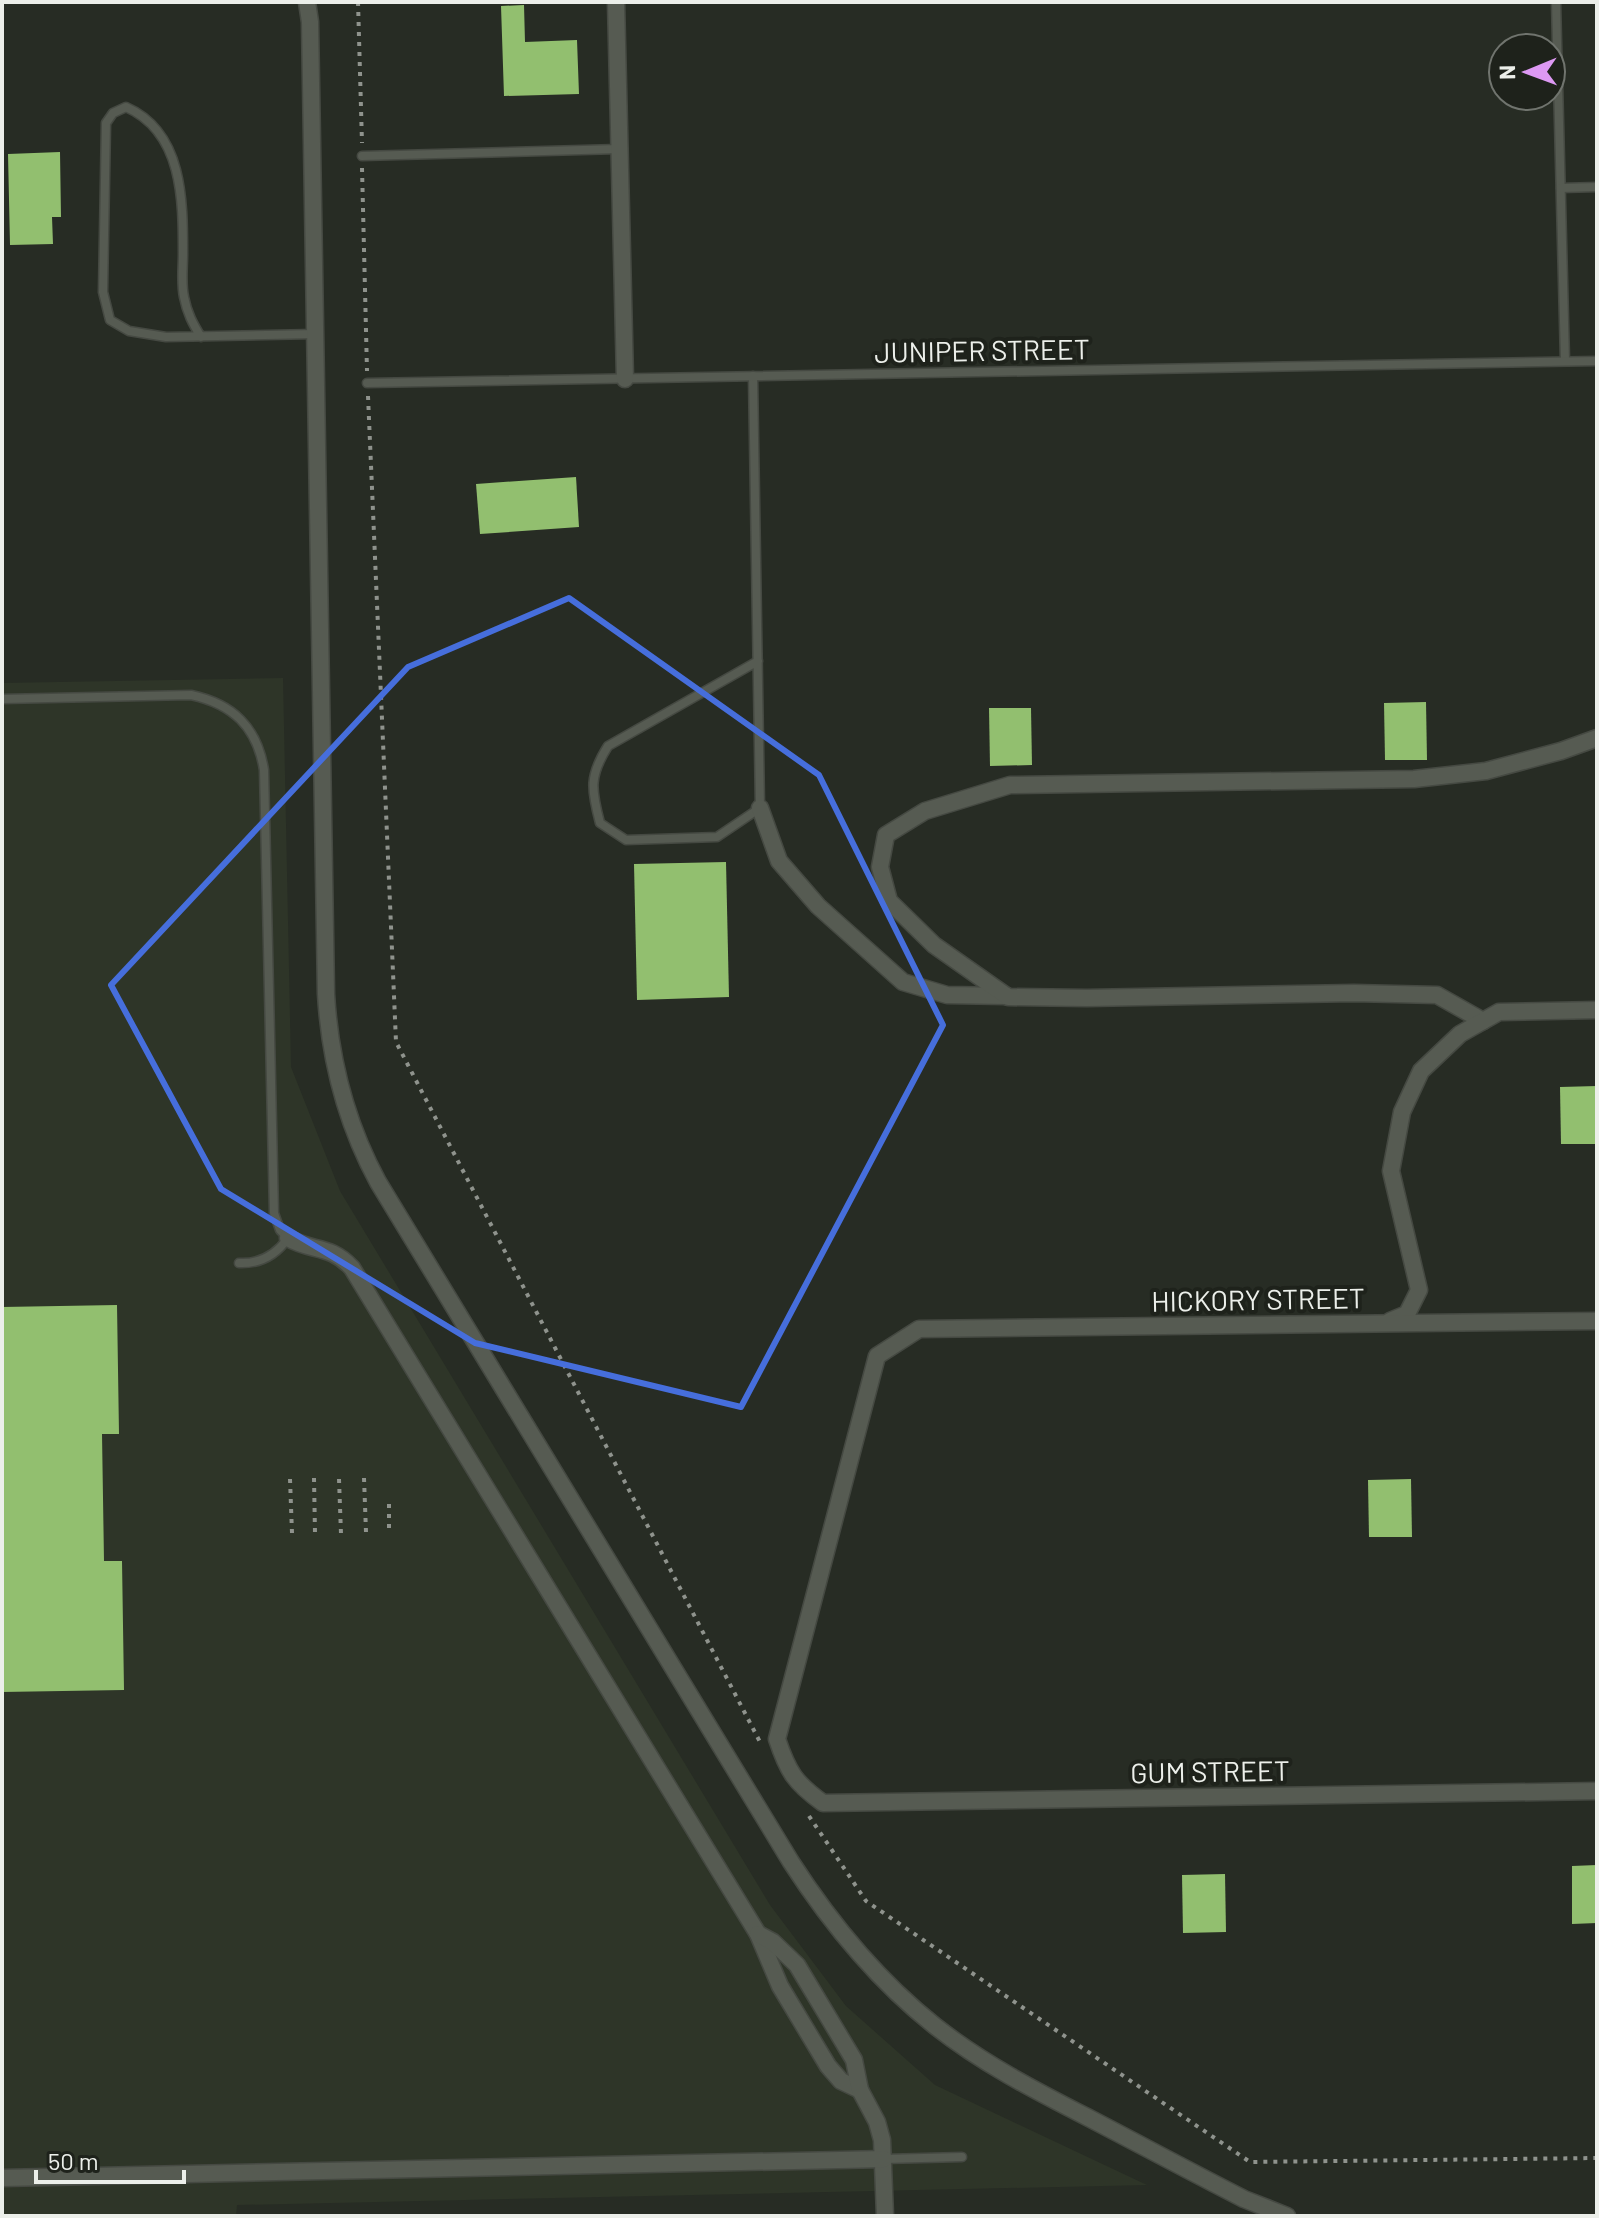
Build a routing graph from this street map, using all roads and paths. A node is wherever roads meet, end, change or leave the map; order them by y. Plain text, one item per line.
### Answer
1 (307, 2) edge
2 (358, 2) edge
3 (616, 2) edge
4 (1556, 2) edge
5 (619, 149) junction
6 (362, 156) junction
7 (1597, 187) edge
8 (1561, 188) junction
9 (315, 334) junction
10 (201, 337) junction
11 (1565, 361) junction
12 (1597, 361) edge
13 (753, 376) junction
14 (625, 379) junction
15 (367, 383) junction
16 (758, 661) junction
17 (2, 699) edge
18 (1597, 738) edge
19 (760, 808) junction
20 (1008, 997) junction
21 (1597, 1010) edge
22 (1483, 1021) junction
23 (288, 1238) junction
24 (239, 1263) dead end
25 (1597, 1321) edge
26 (1385, 1323) junction
27 (314, 1478) dead end
28 (364, 1478) dead end
29 (290, 1479) dead end
30 (339, 1479) dead end
31 (389, 1504) dead end
32 (389, 1530) dead end
33 (366, 1532) dead end
34 (292, 1533) dead end
35 (315, 1533) dead end
36 (341, 1534) dead end
37 (767, 1752) dead end
38 (1597, 1791) edge
39 (823, 1803) joint
40 (808, 1814) dead end
41 (758, 1934) junction
42 (860, 2090) junction
43 (962, 2157) dead end
44 (1597, 2158) edge
45 (884, 2159) junction
46 (2, 2178) edge
47 (885, 2216) edge
48 (1287, 2216) edge

1 - 9 street
2 - 6 path
3 - 5 street
4 - 8 lane
5 - 6 lane
5 - 14 street
6 - 15 path
7 - 8 lane
8 - 11 lane
9 - 10 lane
9 - 48 street
10 - 10 lane
11 - 12 lane, JUNIPER STREET
11 - 13 lane, JUNIPER STREET
13 - 14 lane, JUNIPER STREET
13 - 16 lane
14 - 15 lane, JUNIPER STREET
15 - 37 path
16 - 19 lane
16 - 19 lane
17 - 23 lane
18 - 20 street
19 - 20 street
20 - 22 street
21 - 22 street
22 - 26 street
23 - 24 lane
23 - 41 street
25 - 26 street, HICKORY STREET
26 - 39 street, HICKORY STREET
27 - 35 path
28 - 33 path
29 - 34 path
30 - 36 path
31 - 32 path
38 - 39 street, GUM STREET
40 - 44 path
41 - 42 street
41 - 42 street
42 - 45 street
43 - 45 lane
45 - 46 street
45 - 47 street

